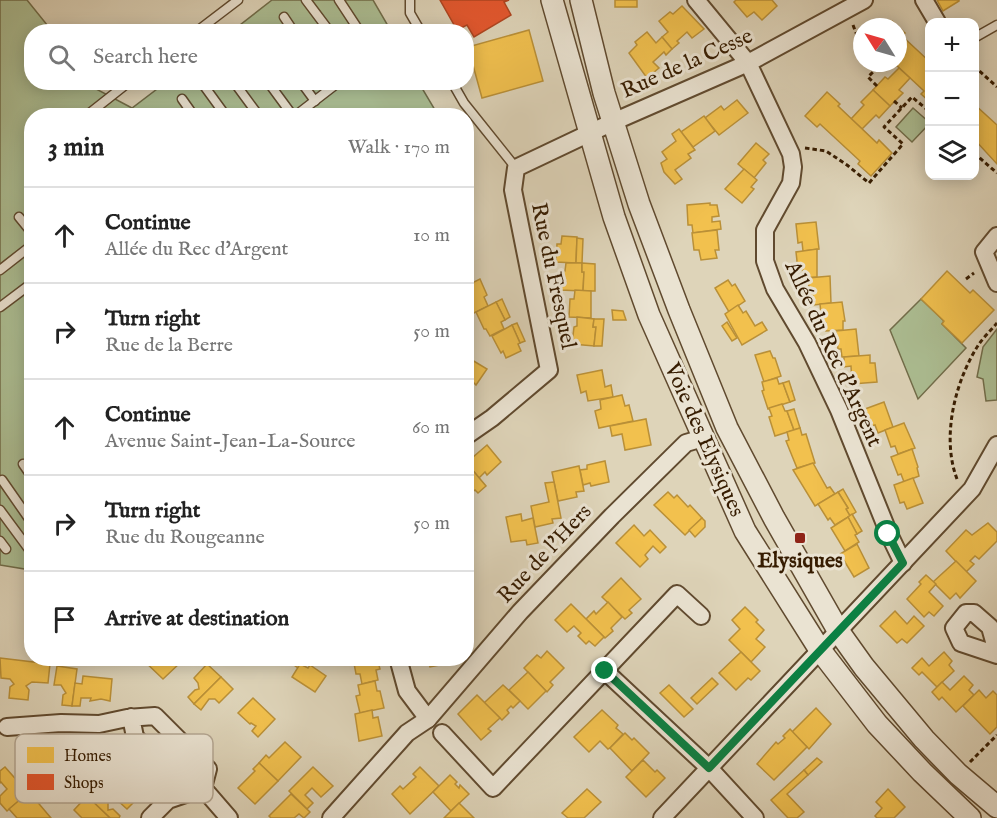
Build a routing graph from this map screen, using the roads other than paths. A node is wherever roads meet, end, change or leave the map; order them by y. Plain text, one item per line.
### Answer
1 (238, 0) edge
2 (306, 0) edge
3 (339, 0) edge
4 (410, 0) edge
5 (552, 0) edge
6 (581, 0) edge
7 (696, 0) edge
8 (864, 0) edge
9 (924, 0) edge
10 (284, 17) dead end
11 (935, 18) edge
12 (206, 24) edge
13 (289, 24) edge
14 (324, 24) edge
15 (355, 24) edge
16 (416, 24) edge
17 (997, 25) edge
18 (979, 36) edge
19 (748, 63) junction
20 (119, 90) edge
21 (207, 90) edge
22 (240, 90) edge
23 (274, 90) edge
24 (307, 90) edge
25 (328, 90) edge
26 (457, 90) edge
27 (182, 99) dead end
28 (315, 101) junction
29 (96, 108) edge
30 (188, 108) edge
31 (220, 108) edge
32 (254, 108) edge
33 (288, 108) edge
34 (305, 108) edge
35 (468, 108) edge
36 (474, 116) edge
37 (613, 122) junction
38 (590, 132) junction
39 (516, 168) junction
40 (19, 217) dead end
41 (24, 224) edge
42 (997, 236) edge
43 (24, 251) edge
44 (0, 270) edge
45 (997, 283) edge
46 (24, 289) edge
47 (0, 307) edge
48 (474, 430) edge
49 (703, 438) junction
50 (997, 445) edge
51 (2, 480) dead end
52 (0, 510) edge
53 (24, 512) edge
54 (24, 543) edge
55 (903, 563) junction
56 (700, 616) dead end
57 (839, 632) junction
58 (820, 650) junction
59 (400, 666) edge
60 (474, 666) edge
61 (474, 666) edge
62 (605, 671) junction
63 (131, 717) junction
64 (428, 719) junction
65 (7, 727) dead end
66 (442, 733) dead end
67 (134, 734) edge
68 (173, 734) edge
69 (709, 768) junction
70 (213, 800) edge
71 (165, 803) edge
72 (997, 807) edge
73 (150, 818) edge
74 (229, 818) edge
75 (330, 818) edge
76 (662, 818) edge
77 (756, 818) edge
78 (970, 818) edge

1 - 12 lane
2 - 14 lane
3 - 15 lane
4 - 16 lane
5 - 38 street, Voie des Elysiques
6 - 37 street, Voie des Elysiques
7 - 19 street, Allée du Rec d'Argent
8 - 19 street, Rue de la Cesse
9 - 11 street
10 - 13 lane
17 - 18 lane
19 - 37 street, Rue de la Cesse
19 - 55 street, Allée du Rec d'Argent
20 - 29 lane
21 - 31 lane
22 - 32 lane
23 - 33 lane
24 - 28 lane
25 - 28 lane
26 - 35 lane
27 - 30 lane
28 - 34 lane
36 - 39 lane
37 - 38 street, Rue de la Cesse
37 - 57 street, Voie des Elysiques
38 - 39 street
38 - 49 street, Voie des Elysiques
39 - 48 street, Rue du Fresquel
40 - 41 lane
42 - 45 street
43 - 44 lane
46 - 47 lane
49 - 58 street, Voie des Elysiques
49 - 60 street, Rue de l'Hers
50 - 55 street
51 - 53 lane
52 - 54 lane
55 - 57 street
56 - 62 street
57 - 58 street
57 - 72 street, Voie des Elysiques
58 - 69 street
58 - 78 street, Voie des Elysiques
59 - 64 street
61 - 64 street, Rue de l'Hers
62 - 66 street
62 - 69 street
63 - 65 street
63 - 67 street
63 - 68 street
64 - 75 street, Rue de l'Hers
69 - 76 street
69 - 77 street
70 - 74 street
71 - 73 street

